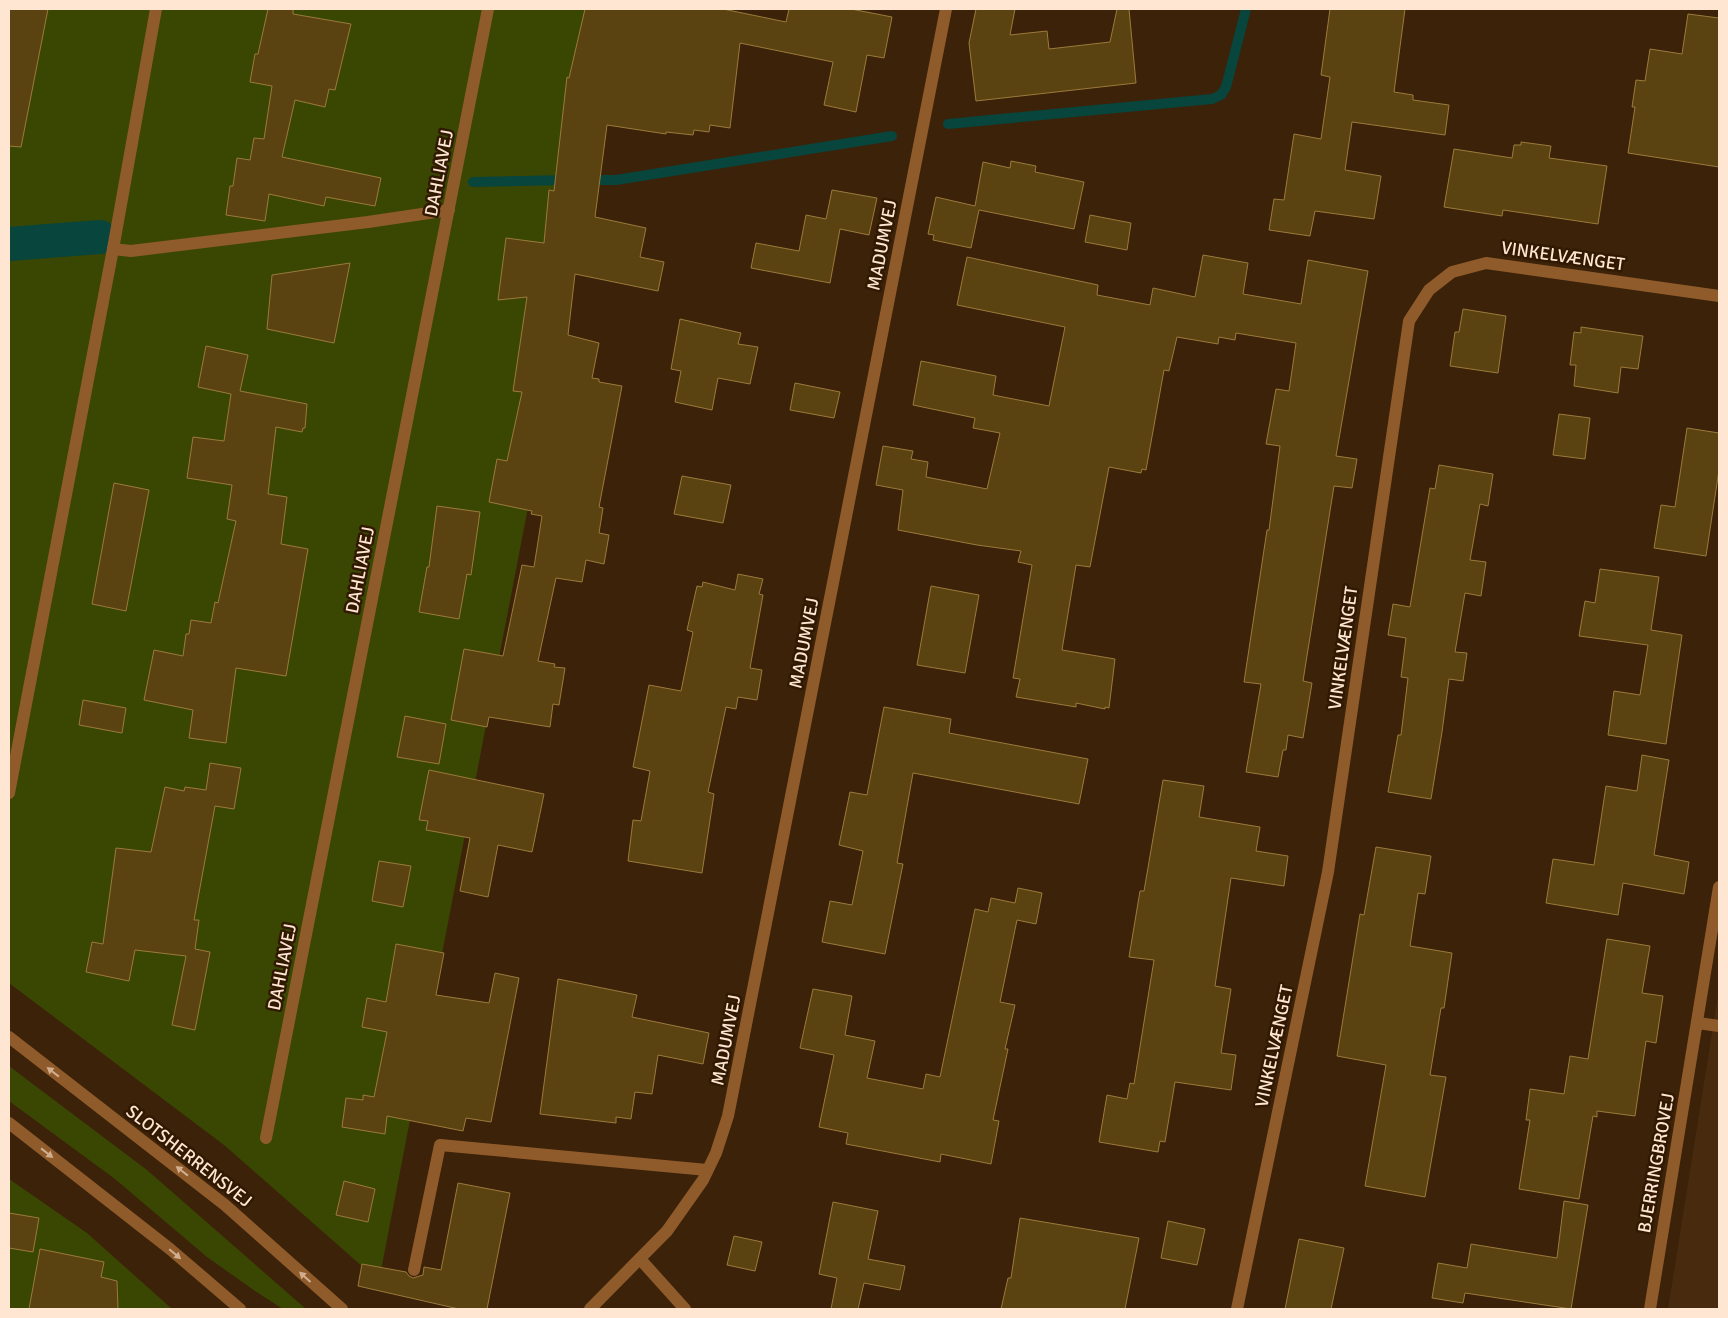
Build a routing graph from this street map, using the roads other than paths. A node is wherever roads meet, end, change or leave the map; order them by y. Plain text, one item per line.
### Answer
1 (156, 9) edge
2 (488, 9) edge
3 (946, 9) edge
4 (449, 210) junction
5 (113, 249) junction
6 (1719, 296) edge
7 (9, 793) edge
8 (1719, 887) edge
9 (1718, 904) edge
10 (1698, 1023) junction
11 (1719, 1026) edge
12 (9, 1037) edge
13 (9, 1123) edge
14 (266, 1138) dead end
15 (707, 1170) junction
16 (640, 1259) junction
17 (414, 1270) dead end
18 (240, 1309) edge
19 (342, 1309) edge
20 (590, 1309) edge
21 (685, 1309) edge
22 (1237, 1309) edge
23 (1650, 1309) edge

1 - 5 street
2 - 4 street, DAHLIAVEJ
3 - 15 street, MADUMVEJ
4 - 5 street
4 - 14 street, DAHLIAVEJ
5 - 7 street
6 - 22 street, VINKELVÆNGET
8 - 9 street, BJERRINGBROVEJ
9 - 10 street, BJERRINGBROVEJ
10 - 11 street
10 - 23 street, BJERRINGBROVEJ
19 -> 12 street, SLOTSHERRENSVEJ
13 -> 18 street
15 - 16 street, MADUMVEJ
15 - 17 street
16 - 20 street, MADUMVEJ
16 - 21 street

